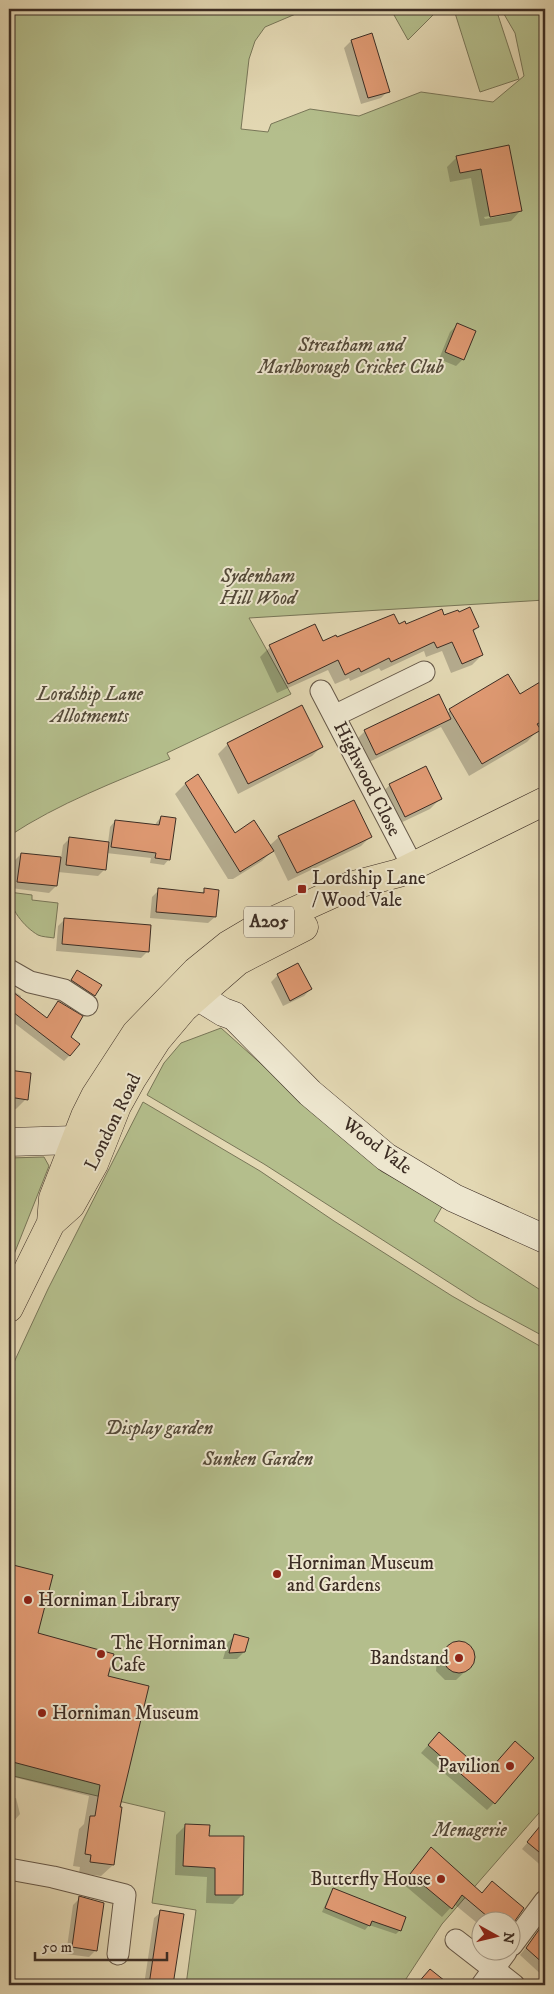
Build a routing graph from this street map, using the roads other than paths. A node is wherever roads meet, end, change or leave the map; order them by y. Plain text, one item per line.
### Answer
1 (424, 672) dead end
2 (321, 691) dead end
3 (334, 716) junction
4 (545, 801) edge
5 (406, 870) junction
6 (9, 970) edge
7 (203, 983) junction
8 (87, 1005) dead end
9 (118, 1106) junction
10 (75, 1140) junction
11 (9, 1142) edge
12 (52, 1223) junction
13 (545, 1239) edge
14 (9, 1308) edge
15 (9, 1869) edge
16 (545, 1901) edge
17 (522, 1932) edge
18 (456, 1940) dead end
19 (118, 1954) dead end
20 (499, 1962) edge
21 (488, 1977) edge
22 (514, 1985) edge

1 - 3 street
2 - 3 street, Highwood Close
3 - 5 street, Highwood Close
4 - 5 highway, A205
5 - 7 highway, London Road / A205
6 - 8 street
7 - 9 highway, London Road / A205
7 - 10 highway, London Road / A205
7 - 13 street, Wood Vale
9 - 10 street
9 - 12 highway, London Road / A205
10 - 11 street
10 - 12 highway, London Road / A205
12 - 14 highway, London Road / A205
15 - 19 street
16 - 17 street
18 - 21 street
20 - 21 street
21 - 22 street

